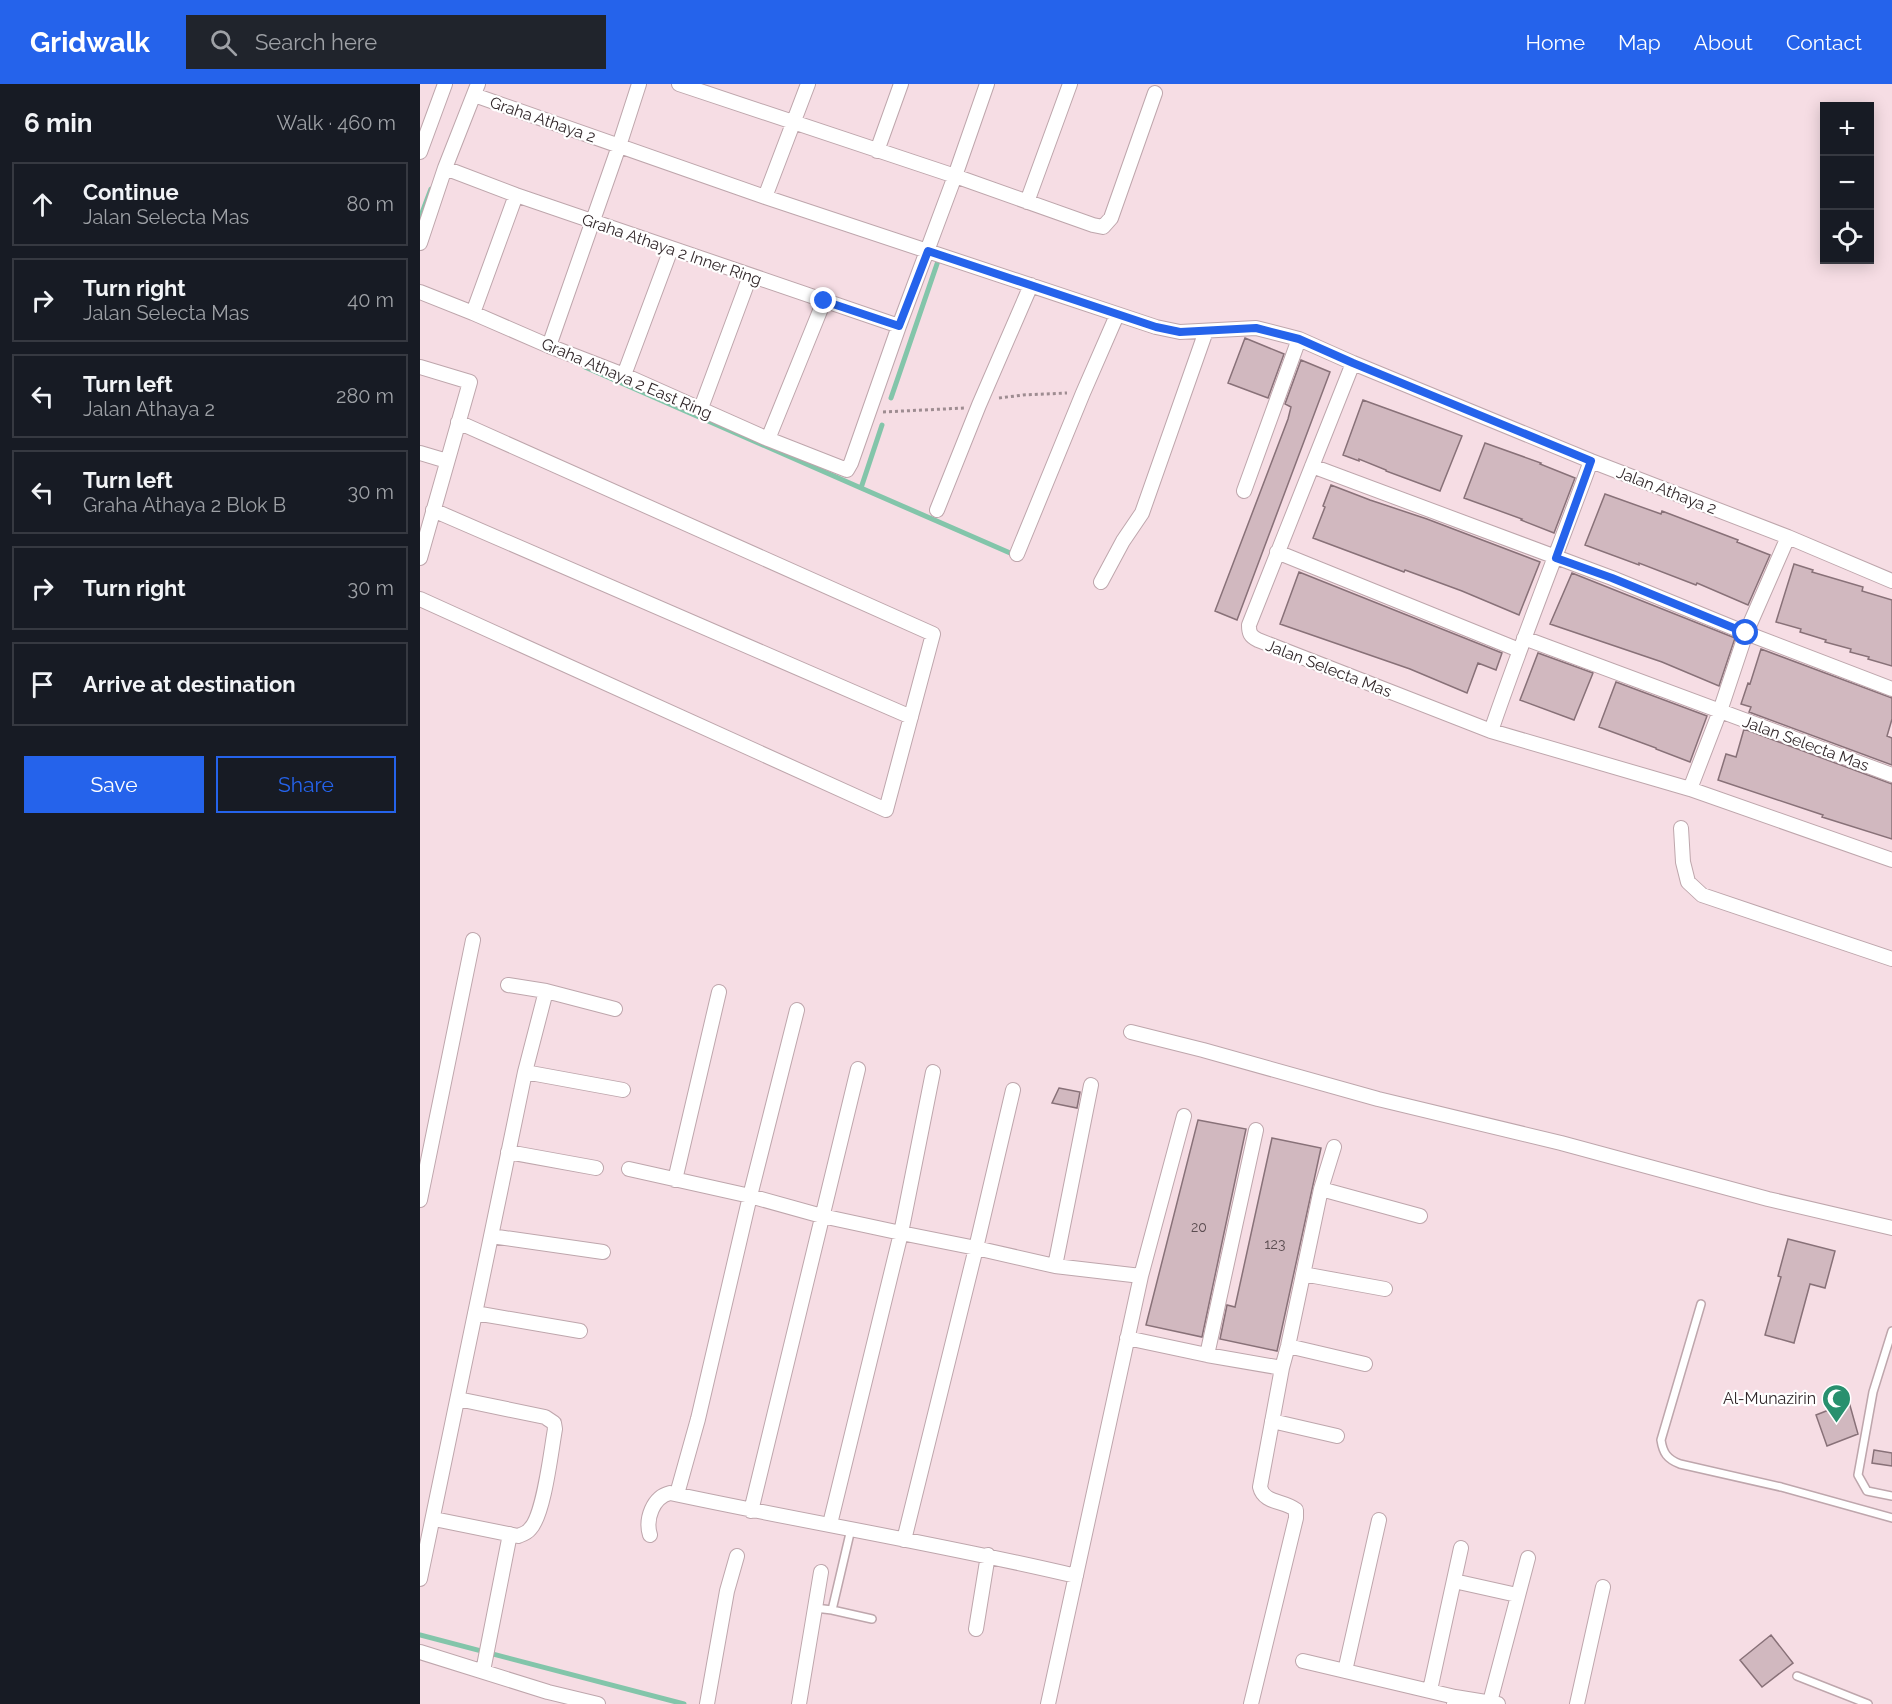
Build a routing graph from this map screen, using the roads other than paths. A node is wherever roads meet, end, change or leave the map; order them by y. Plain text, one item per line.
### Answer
1 (445, 84) edge
2 (639, 84) edge
3 (679, 84) edge
4 (808, 84) edge
5 (901, 84) edge
6 (987, 84) edge
7 (1070, 84) edge
8 (476, 89) edge
9 (720, 91) edge
10 (1155, 93) dead end
11 (794, 123) junction
12 (620, 146) junction
13 (877, 151) junction
14 (420, 152) edge
15 (445, 168) junction
16 (955, 176) junction
17 (516, 195) junction
18 (765, 197) junction
19 (1028, 202) junction
20 (593, 221) junction
21 (420, 243) edge
22 (671, 249) junction
23 (928, 251) junction
24 (750, 276) junction
25 (1031, 285) junction
26 (420, 292) edge
27 (824, 301) junction
28 (473, 313) junction
29 (1117, 315) junction
30 (899, 326) junction
31 (1206, 331) junction
32 (1299, 339) junction
33 (549, 346) junction
34 (1353, 363) junction
35 (420, 367) edge
36 (624, 375) junction
37 (701, 408) junction
38 (458, 422) junction
39 (768, 439) junction
40 (420, 453) edge
41 (447, 461) junction
42 (1591, 461) junction
43 (1312, 466) junction
44 (1244, 491) dead end
45 (433, 510) junction
46 (937, 510) dead end
47 (1788, 537) junction
48 (423, 538) edge
49 (1277, 552) junction
50 (1017, 554) dead end
51 (420, 558) edge
52 (1556, 558) junction
53 (1892, 581) edge
54 (1101, 582) dead end
55 (420, 599) edge
56 (1746, 633) junction
57 (1521, 644) junction
58 (1892, 689) edge
59 (1720, 711) junction
60 (911, 717) junction
61 (1491, 731) junction
62 (1892, 775) edge
63 (1690, 789) junction
64 (1681, 828) dead end
65 (1892, 860) edge
66 (473, 940) dead end
67 (1892, 959) edge
68 (508, 985) dead end
69 (546, 991) junction
70 (719, 992) dead end
71 (615, 1009) dead end
72 (797, 1010) dead end
73 (1131, 1032) dead end
74 (858, 1070) dead end
75 (525, 1072) junction
76 (933, 1072) dead end
77 (1091, 1084) dead end
78 (623, 1090) dead end
79 (1014, 1090) dead end
80 (1184, 1116) dead end
81 (1257, 1130) dead end
82 (1334, 1147) dead end
83 (508, 1152) junction
84 (596, 1168) dead end
85 (629, 1168) dead end
86 (675, 1180) junction
87 (1321, 1189) junction
88 (750, 1196) junction
89 (420, 1200) edge
90 (822, 1216) junction
91 (1420, 1216) dead end
92 (1892, 1228) edge
93 (901, 1233) junction
94 (491, 1236) junction
95 (976, 1248) junction
96 (603, 1252) dead end
97 (1055, 1266) junction
98 (1303, 1274) junction
99 (1141, 1276) junction
100 (1385, 1289) dead end
101 (1701, 1304) dead end
102 (475, 1313) junction
103 (1892, 1331) edge
104 (580, 1332) dead end
105 (1127, 1338) junction
106 (1288, 1346) junction
107 (1207, 1355) junction
108 (1365, 1364) dead end
109 (1282, 1368) junction
110 (458, 1399) junction
111 (1272, 1421) junction
112 (1337, 1436) dead end
113 (677, 1494) junction
114 (1892, 1496) edge
115 (752, 1511) junction
116 (1892, 1518) edge
117 (434, 1519) junction
118 (1379, 1520) dead end
119 (830, 1524) junction
120 (851, 1529) junction
121 (510, 1534) junction
122 (650, 1535) dead end
123 (904, 1540) junction
124 (1461, 1548) dead end
125 (988, 1555) junction
126 (736, 1556) dead end
127 (1528, 1558) dead end
128 (821, 1572) dead end
129 (1076, 1576) junction
130 (420, 1579) edge
131 (1454, 1581) junction
132 (1603, 1587) dead end
133 (1518, 1595) junction
134 (815, 1608) junction
135 (832, 1610) junction
136 (872, 1620) dead end
137 (976, 1629) dead end
138 (420, 1652) edge
139 (1303, 1661) dead end
140 (483, 1671) junction
141 (1345, 1671) junction
142 (1797, 1676) dead end
143 (1430, 1690) junction
144 (546, 1698) edge
145 (1455, 1700) edge
146 (1494, 1703) edge
147 (598, 1704) edge
148 (706, 1704) edge
149 (799, 1704) edge
150 (1048, 1704) edge
151 (1251, 1704) edge
152 (1577, 1704) edge
153 (1868, 1704) edge

1 - 14 street
2 - 12 street
3 - 9 street
4 - 11 street
5 - 13 street
6 - 16 street
7 - 19 street
8 - 12 street, Graha Athaya 2
8 - 15 street, Graha Athaya 2
9 - 11 street
10 - 19 street
11 - 13 street
11 - 18 street
12 - 18 street, Graha Athaya 2
12 - 20 street
13 - 16 street
15 - 17 street, Graha Athaya 2 Inner Ring
15 - 21 street, Graha Athaya 2
16 - 19 street
16 - 23 street
17 - 20 street, Graha Athaya 2 Inner Ring
17 - 28 street
18 - 23 street, Graha Athaya 2
20 - 22 street, Graha Athaya 2 Inner Ring
20 - 33 street
22 - 24 street, Graha Athaya 2 Inner Ring
22 - 36 street
23 - 25 street, Jalan Athaya 2
23 - 30 street
24 - 27 street, Graha Athaya 2 Inner Ring
24 - 37 street
25 - 29 street, Jalan Athaya 2
25 - 46 street
26 - 28 street, Graha Athaya 2 East Ring
27 - 30 street, Graha Athaya 2 Inner Ring
27 - 39 street
28 - 33 street, Graha Athaya 2 East Ring
29 - 31 street, Jalan Athaya 2
29 - 50 street
30 - 39 street, Graha Athaya 2 East Ring
31 - 32 street, Jalan Athaya 2
31 - 54 street
32 - 34 street, Jalan Athaya 2
32 - 44 street
33 - 36 street, Graha Athaya 2 East Ring
34 - 42 street, Jalan Athaya 2
34 - 43 street, Jalan Selecta Mas
35 - 38 street
36 - 37 street, Graha Athaya 2 East Ring
37 - 39 street, Graha Athaya 2 East Ring
38 - 41 street
38 - 60 street
40 - 41 street
41 - 45 street
42 - 47 street, Jalan Athaya 2
42 - 52 street
43 - 49 street, Jalan Selecta Mas
43 - 52 street
45 - 48 street
45 - 60 street
47 - 53 street, Jalan Athaya 2
47 - 56 street
48 - 51 street
49 - 57 street, Jalan Selecta Mas
49 - 61 street, Jalan Selecta Mas
52 - 56 street
52 - 57 street
55 - 60 street
56 - 58 street
56 - 59 street
57 - 59 street, Jalan Selecta Mas
57 - 61 street
59 - 62 street, Jalan Selecta Mas
59 - 63 street
61 - 63 street, Jalan Selecta Mas
63 - 65 street, Jalan Selecta Mas
64 - 67 street
66 - 89 street
68 - 69 street
69 - 71 street
69 - 75 street
70 - 86 street
72 - 88 street
73 - 92 street
74 - 90 street
75 - 78 street
75 - 83 street
76 - 93 street
77 - 97 street
79 - 95 street
80 - 99 street
81 - 107 street
82 - 87 street
83 - 84 street
83 - 94 street
85 - 86 street
86 - 88 street
87 - 91 street
87 - 98 street
88 - 90 street
88 - 113 street
90 - 93 street
90 - 115 street
93 - 95 street
93 - 119 street
94 - 96 street
94 - 102 street
95 - 97 street
95 - 123 street
97 - 99 street
98 - 100 street
98 - 106 street
99 - 105 street
101 - 116 lane
102 - 104 street
102 - 110 street
103 - 114 lane
105 - 107 street
105 - 129 street
106 - 108 street
106 - 109 street
107 - 109 street
109 - 111 street
110 - 117 street
110 - 121 street
111 - 112 street
111 - 151 street
113 - 115 street
113 - 122 street
115 - 119 street
117 - 121 street
117 - 130 street
118 - 141 street
119 - 120 street
120 - 123 street
120 - 135 lane
121 - 140 street
123 - 125 street
124 - 131 street
125 - 129 street
125 - 137 street
126 - 148 street
127 - 133 street
128 - 134 street
129 - 150 street
131 - 133 street
131 - 143 street
132 - 152 street
133 - 146 street
134 - 135 lane
134 - 149 street
135 - 136 lane
138 - 140 street
139 - 141 street
140 - 144 street
141 - 143 street
142 - 153 lane
143 - 145 street
144 - 147 street
145 - 146 street

